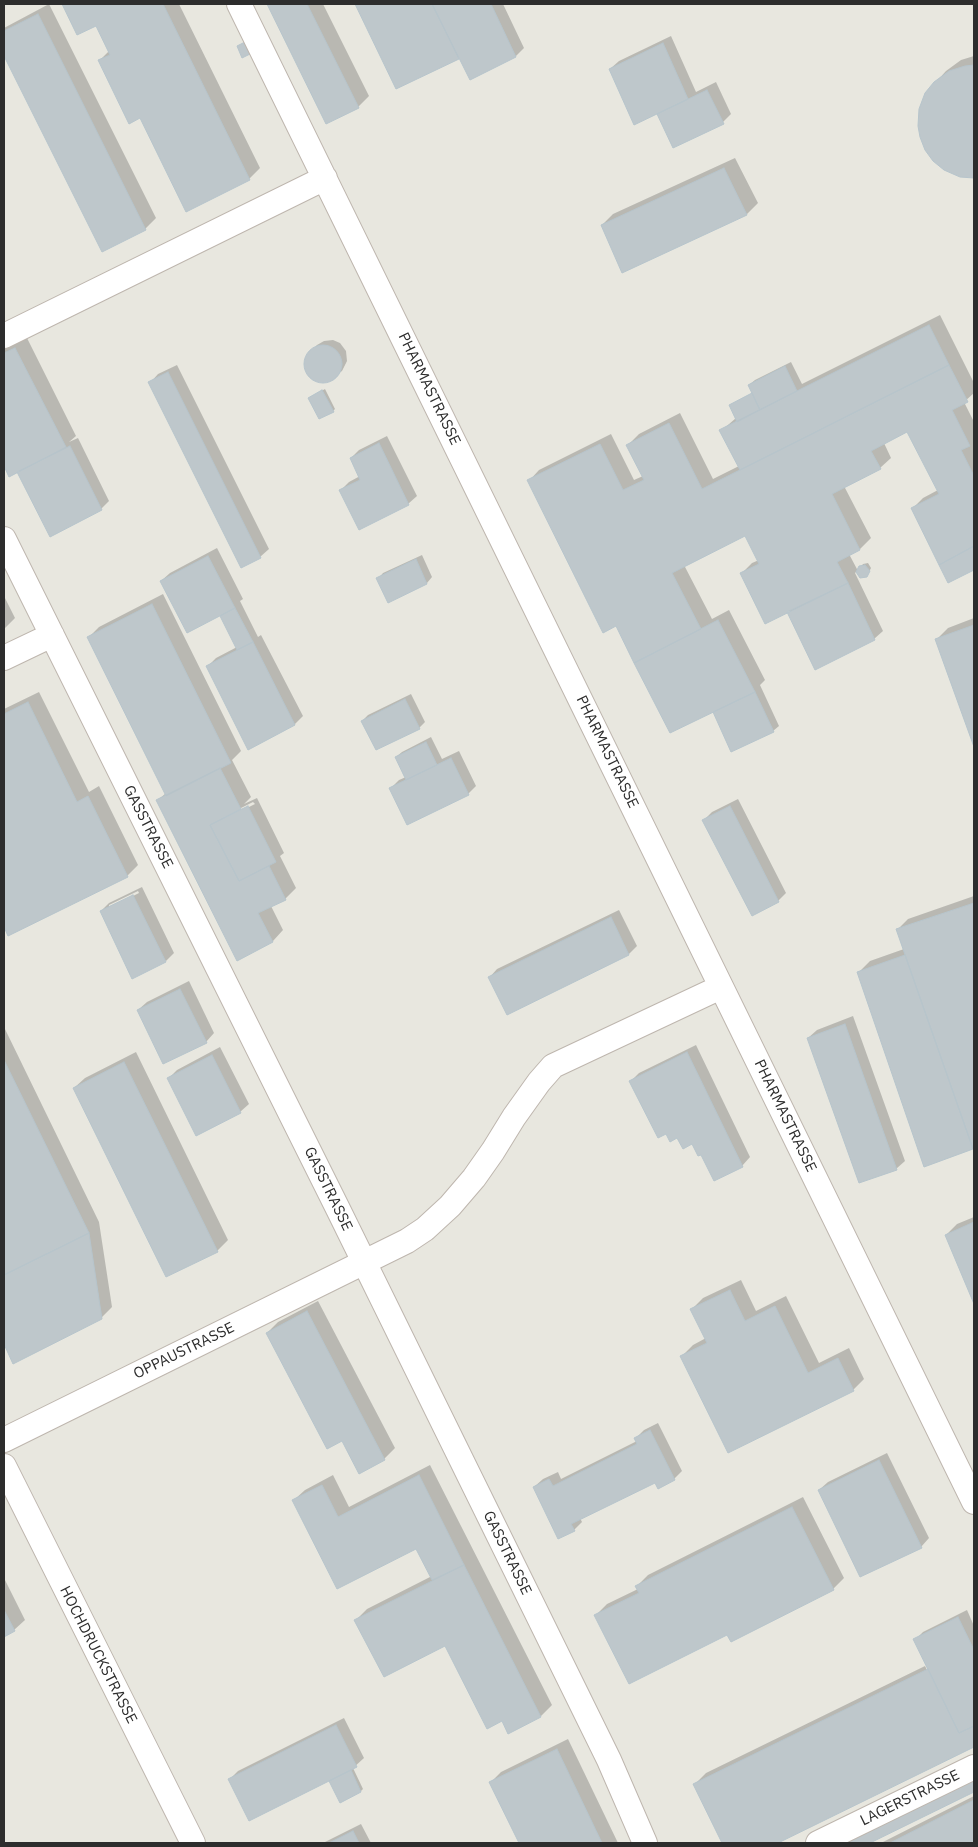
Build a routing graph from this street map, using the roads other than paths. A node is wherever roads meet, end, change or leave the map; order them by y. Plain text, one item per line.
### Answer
1 (239, 4) edge
2 (325, 178) junction
3 (4, 336) edge
4 (4, 539) edge
5 (52, 635) junction
6 (4, 658) edge
7 (721, 987) junction
8 (364, 1262) junction
9 (4, 1440) edge
10 (4, 1466) edge
11 (974, 1502) edge
12 (974, 1767) edge
13 (192, 1843) edge
14 (645, 1843) edge
15 (818, 1843) edge

1 - 2 street, PHARMASTRASSE
2 - 3 street
2 - 7 street, PHARMASTRASSE
4 - 5 street, GASSTRASSE
5 - 6 street
5 - 8 street, GASSTRASSE
7 - 8 street, OPPAUSTRASSE
7 - 11 street, PHARMASTRASSE
8 - 9 street, OPPAUSTRASSE
8 - 14 street, GASSTRASSE
10 - 13 street, HOCHDRUCKSTRASSE
12 - 15 street, LAGERSTRASSE

